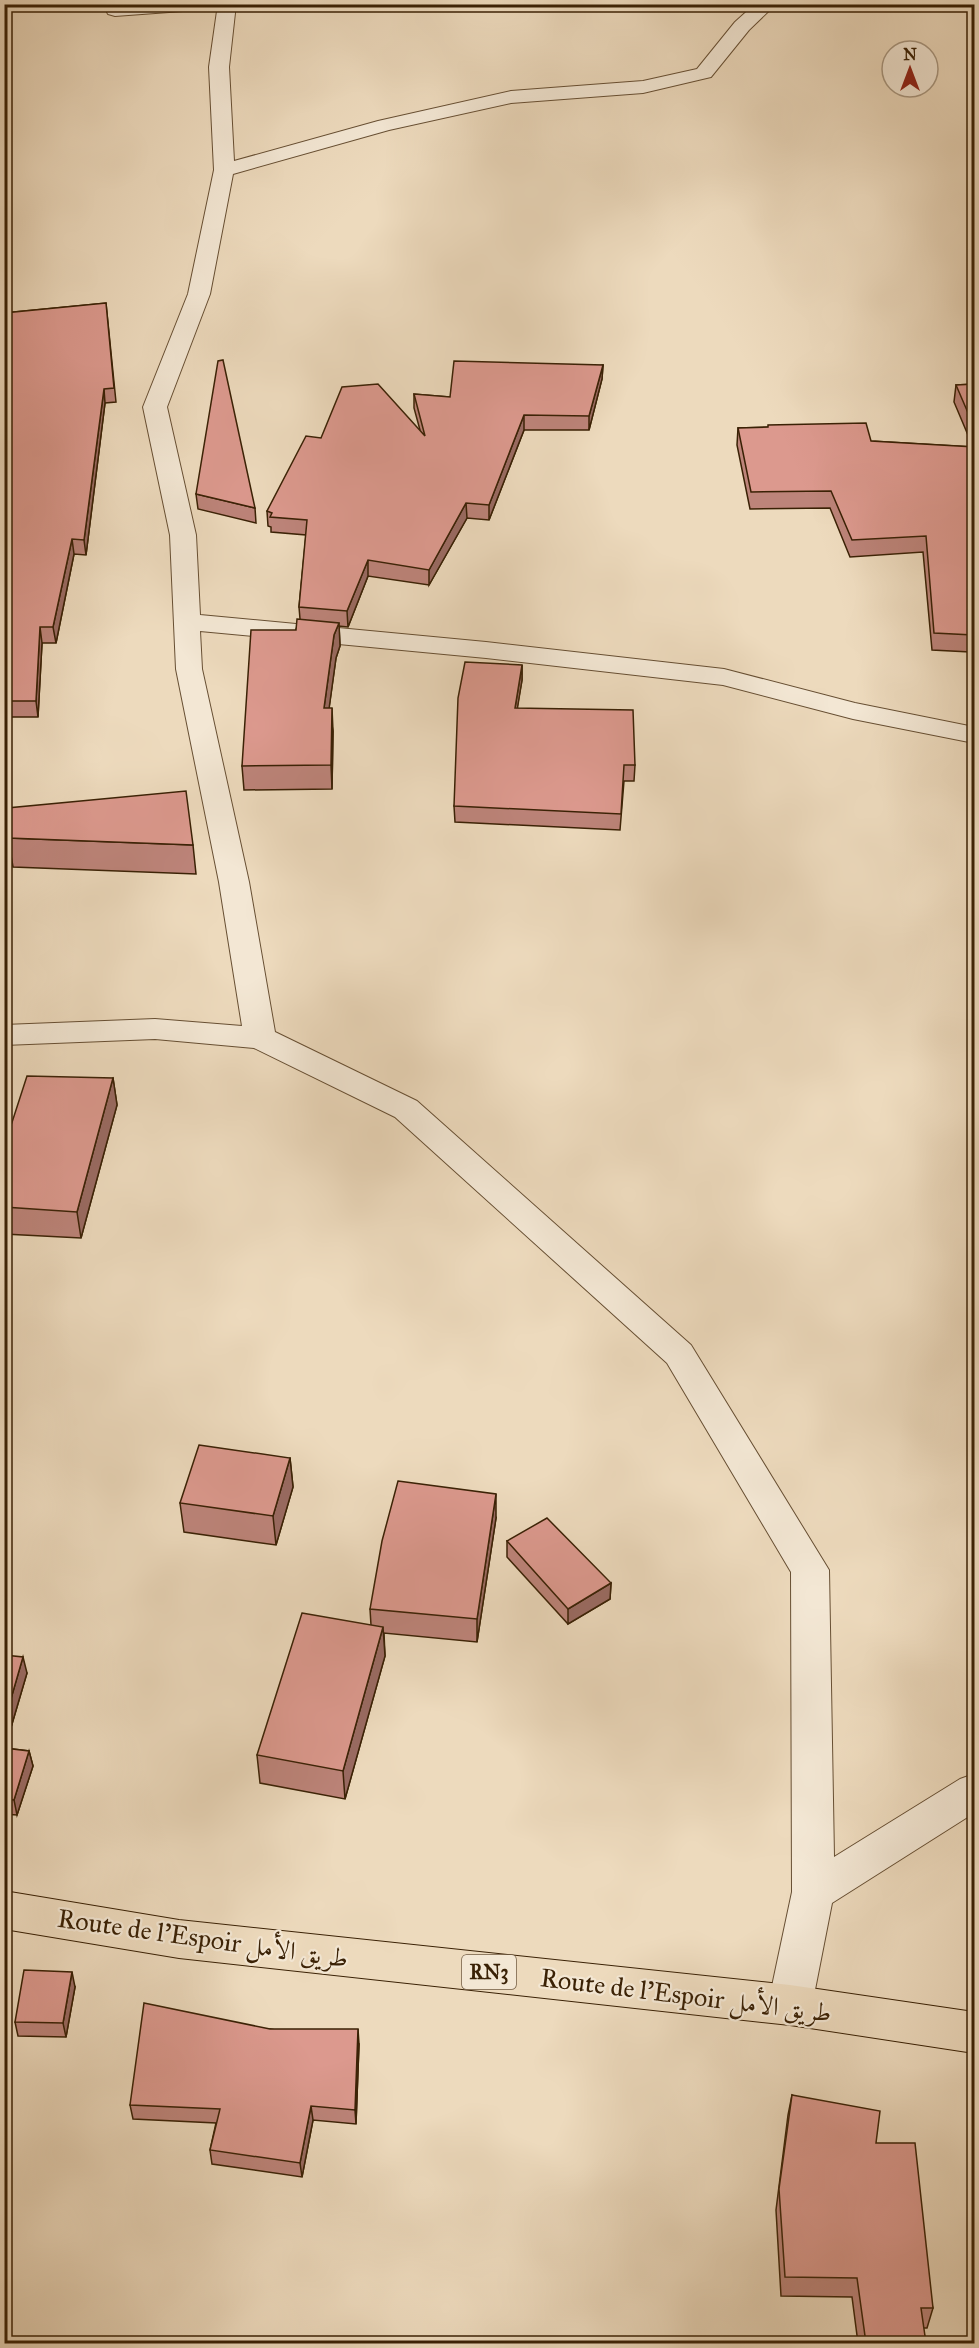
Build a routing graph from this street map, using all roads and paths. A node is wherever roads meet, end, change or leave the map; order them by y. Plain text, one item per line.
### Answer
1 (196, 4) edge
2 (227, 4) edge
3 (766, 4) edge
4 (115, 10) dead end
5 (224, 170) junction
6 (187, 622) junction
7 (975, 735) edge
8 (4, 1035) edge
9 (260, 1038) junction
10 (975, 1792) edge
11 (813, 1892) junction
12 (4, 1910) edge
13 (790, 2004) junction
14 (975, 2033) edge

1 - 4 street
2 - 5 street
3 - 5 street
5 - 6 street
6 - 7 street
6 - 9 street
8 - 9 street
9 - 11 street
10 - 11 street
11 - 13 street
12 - 13 highway, Route de l’Espoir طريق الأمل / RN3
13 - 14 highway, Route de l’Espoir طريق الأمل / RN3

